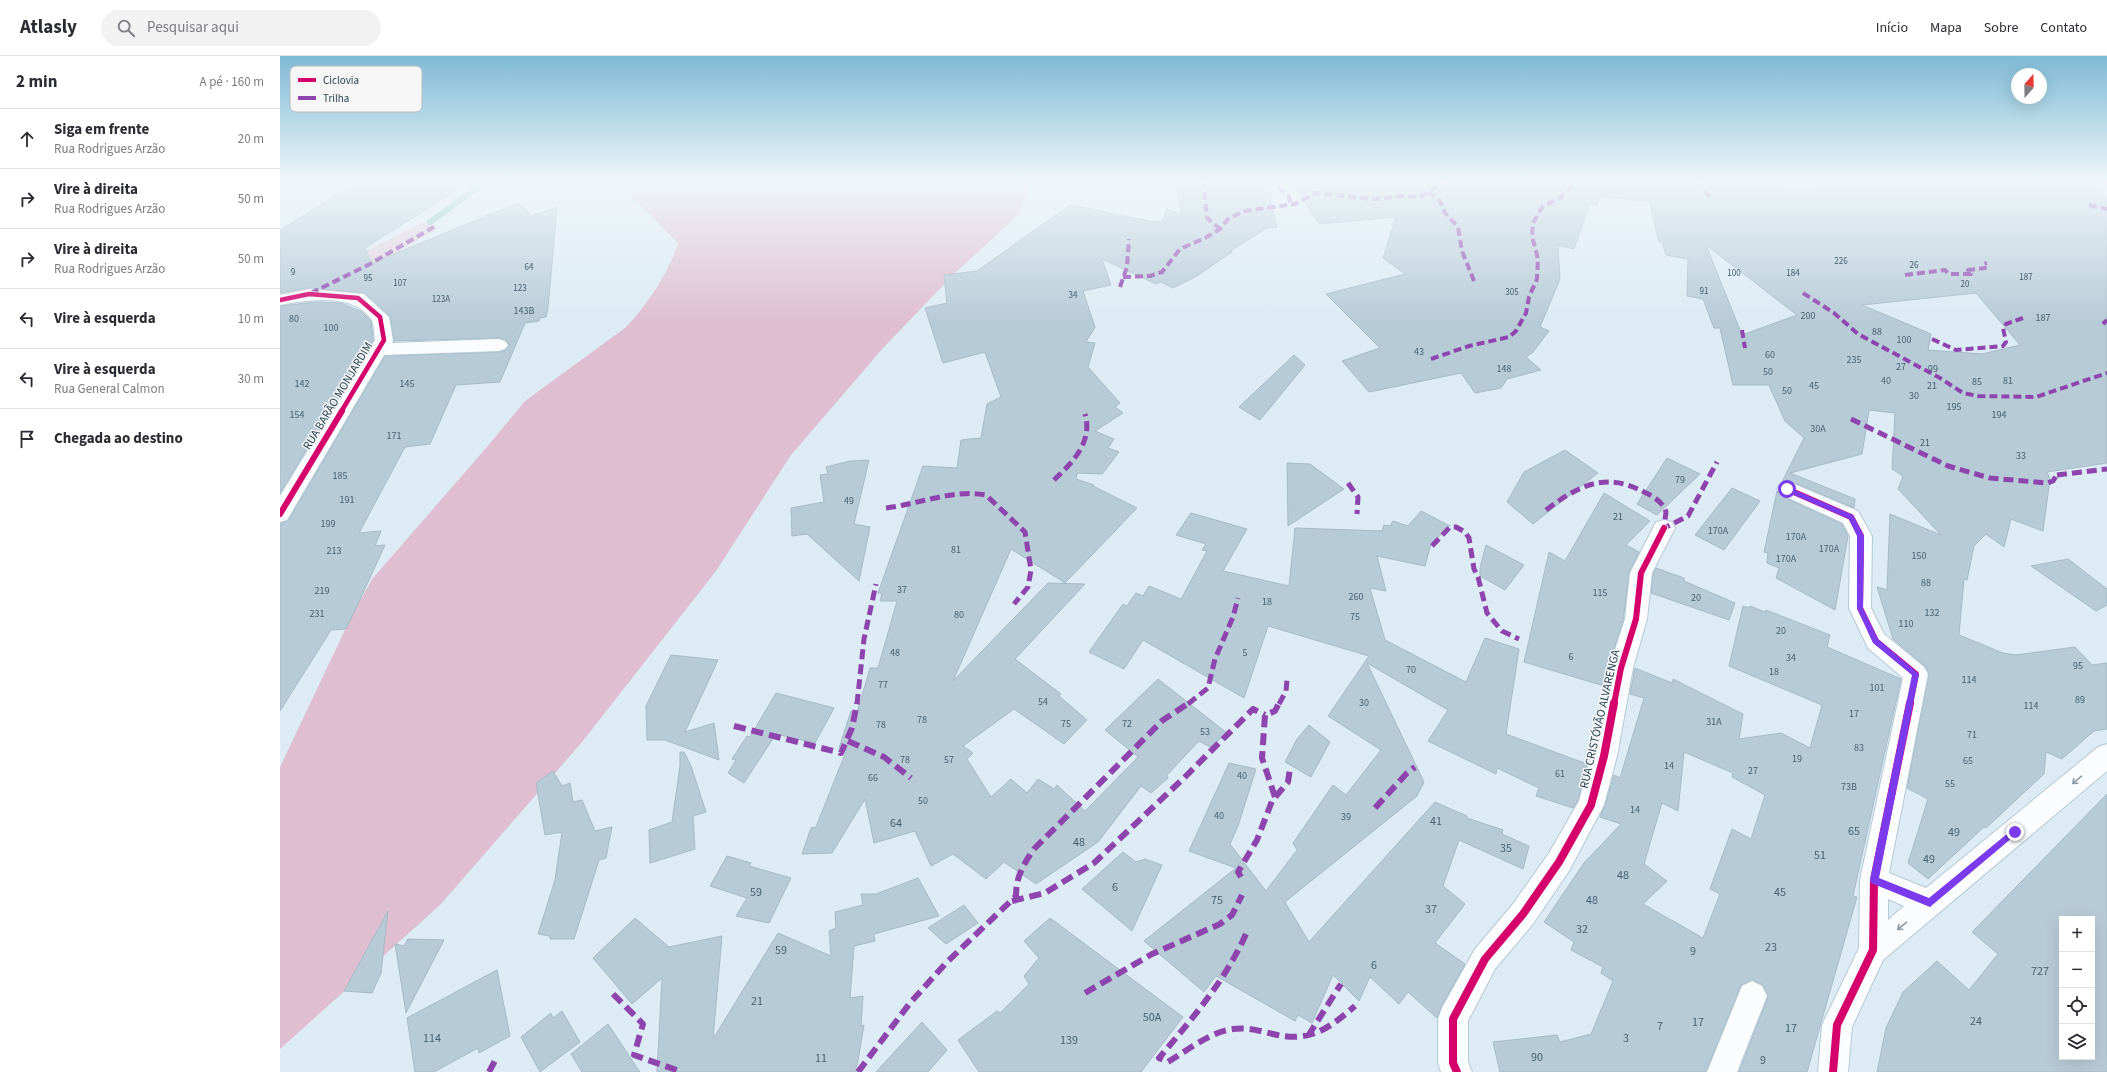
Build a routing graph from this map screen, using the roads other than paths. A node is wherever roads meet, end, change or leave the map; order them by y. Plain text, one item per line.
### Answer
1 (280, 300) edge
2 (499, 345) dead end
3 (380, 349) junction
4 (1787, 489) dead end
5 (280, 514) edge
6 (1664, 528) dead end
7 (2107, 755) edge
8 (1874, 880) junction
9 (1930, 903) junction
10 (1873, 950) junction
11 (1752, 996) dead end
12 (1457, 1072) edge
13 (1722, 1072) edge
14 (1833, 1072) edge

1 - 3 street, RUA BARÃO MONJARDIM
2 - 3 street
3 - 5 street, RUA BARÃO MONJARDIM
4 - 8 street
6 - 12 street, RUA CRISTÓVÃO ALVARENGA
7 -> 9 street
8 - 9 street
8 - 10 street
9 -> 10 street
10 - 14 street
11 - 13 street

